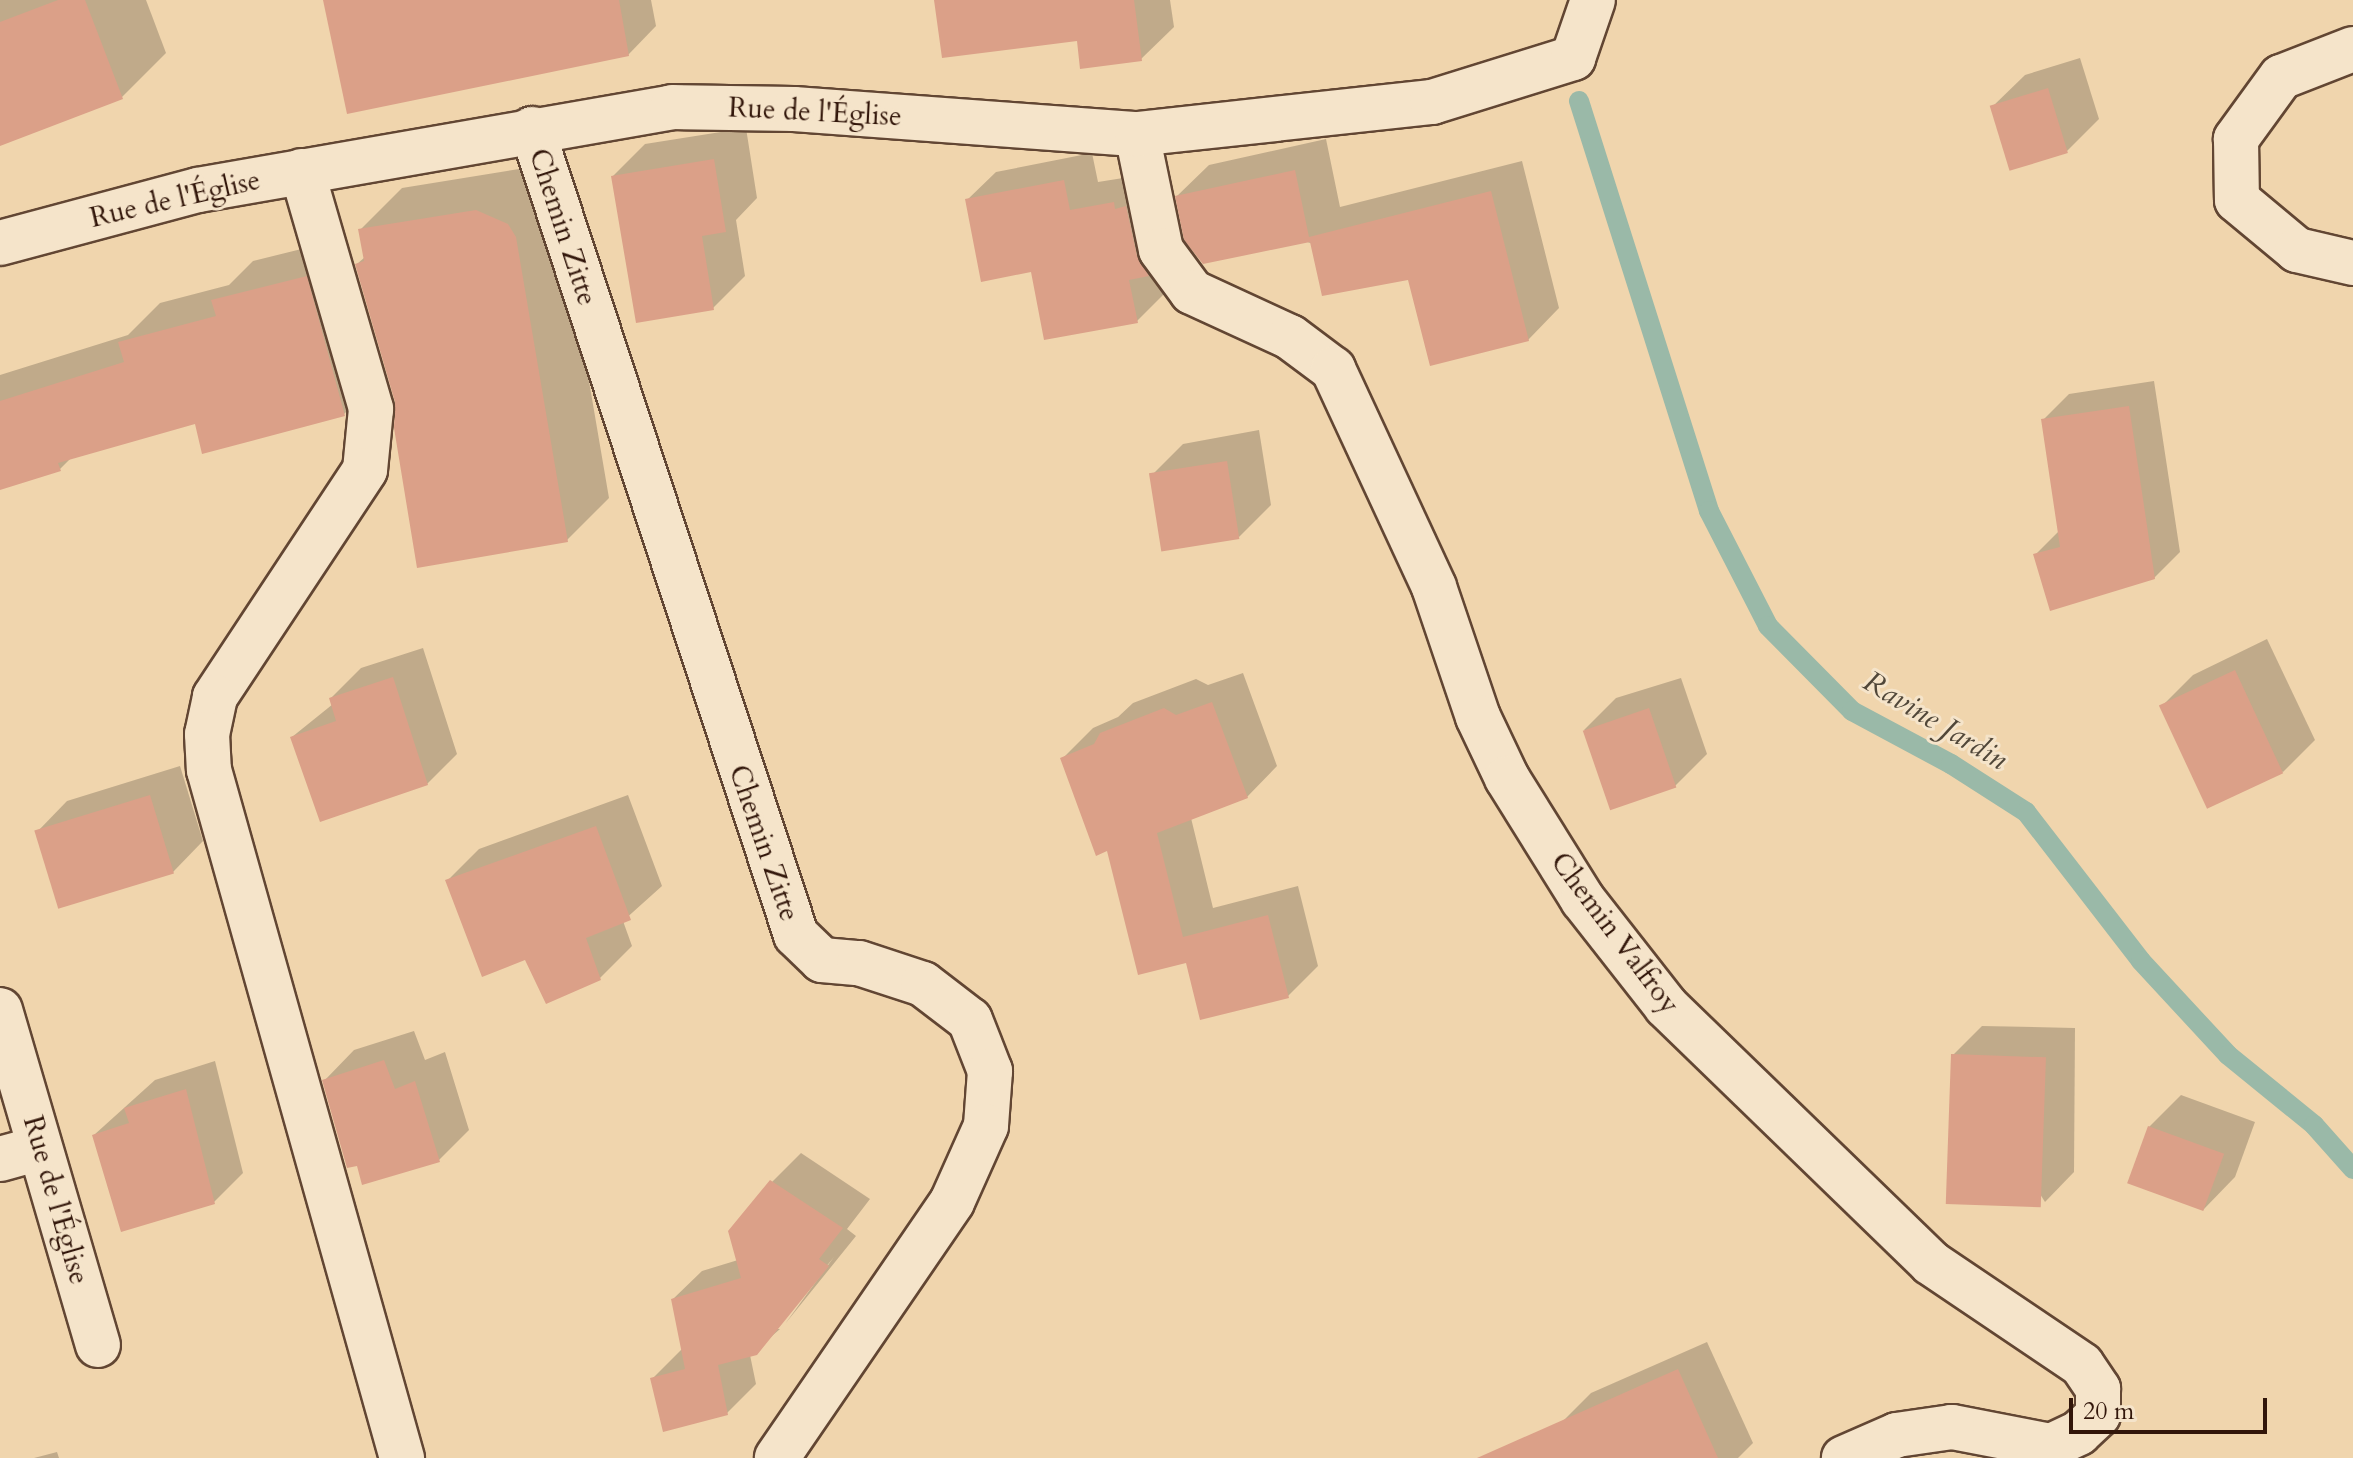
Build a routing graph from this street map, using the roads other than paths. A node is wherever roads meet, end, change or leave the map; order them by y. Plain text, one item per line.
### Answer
1 (1593, 0) edge
2 (2353, 49) edge
3 (532, 129) junction
4 (1137, 134) junction
5 (302, 171) junction
6 (0, 243) edge
7 (2353, 263) edge
8 (0, 1010) edge
9 (20, 1153) edge
10 (98, 1345) dead end
11 (402, 1458) edge
12 (777, 1458) edge
13 (1844, 1458) edge

1 - 4 street, Rue de l'Église
2 - 7 street
3 - 4 street, Rue de l'Église
3 - 5 street, Rue de l'Église
3 - 12 street, Chemin Zitte
4 - 13 street, Chemin Valfroy
5 - 6 street, Rue de l'Église
5 - 11 street
8 - 9 street, Rue de l'Église
9 - 10 street, Rue de l'Église

